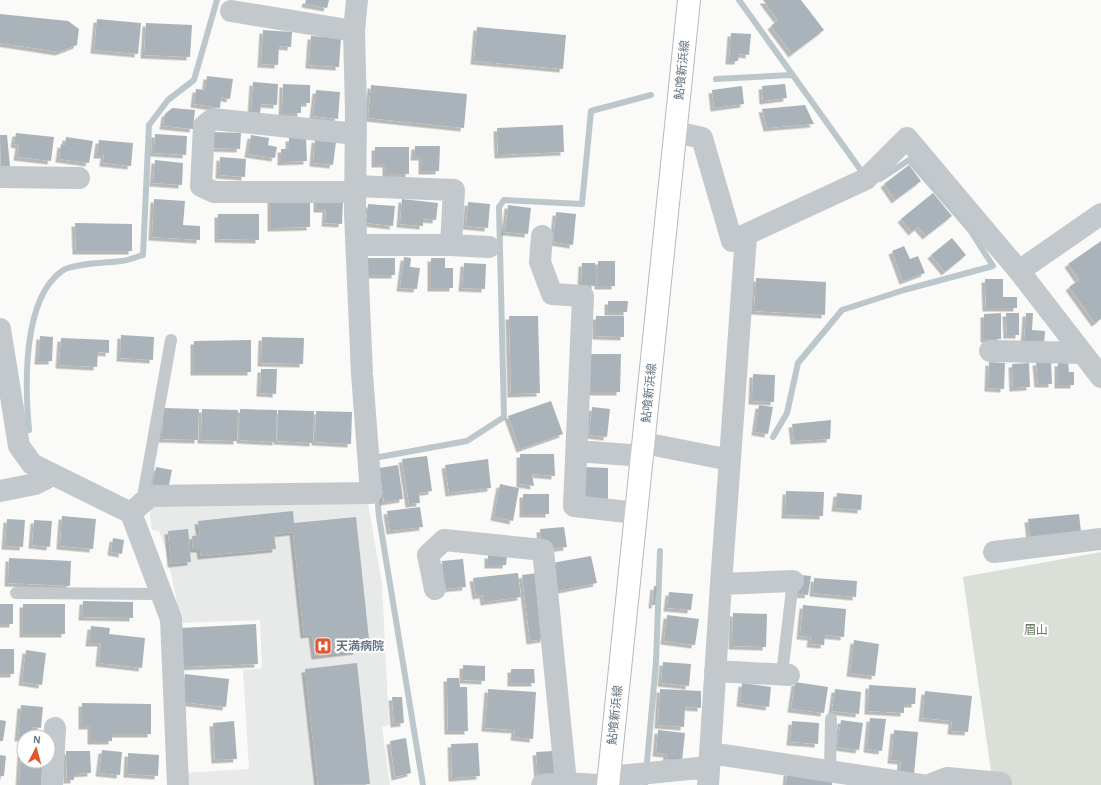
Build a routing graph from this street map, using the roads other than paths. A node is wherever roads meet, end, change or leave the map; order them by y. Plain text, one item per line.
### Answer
1 (357, 0) edge
2 (689, 0) edge
3 (231, 11) dead end
4 (354, 31) junction
5 (676, 132) junction
6 (356, 134) junction
7 (0, 177) edge
8 (79, 178) dead end
9 (355, 189) junction
10 (1101, 214) edge
11 (542, 236) dead end
12 (746, 236) junction
13 (451, 244) junction
14 (357, 245) junction
15 (489, 247) dead end
16 (1019, 271) junction
17 (0, 329) edge
18 (171, 340) dead end
19 (990, 351) dead end
20 (1082, 352) junction
21 (3, 361) edge
22 (1101, 378) edge
23 (643, 449) junction
24 (577, 451) junction
25 (730, 460) junction
26 (54, 475) junction
27 (0, 491) edge
28 (139, 506) junction
29 (636, 513) junction
30 (1101, 539) edge
31 (994, 552) dead end
32 (793, 581) joint
33 (721, 584) junction
34 (436, 589) dead end
35 (16, 593) dead end
36 (162, 594) junction
37 (715, 671) junction
38 (786, 674) joint
39 (831, 719) dead end
40 (55, 728) dead end
41 (709, 768) edge
42 (830, 770) junction
43 (605, 782) edge
44 (886, 782) edge
45 (566, 783) junction
46 (1001, 783) dead end
47 (52, 785) edge
48 (178, 785) edge
49 (542, 785) edge
50 (921, 785) edge
51 (929, 785) edge

1 - 4 street
2 - 5 main road, 鮎喰新浜線
3 - 4 street
4 - 6 street
5 - 12 street
5 - 23 main road, 鮎喰新浜線
6 - 9 street
6 - 9 street
7 - 8 street
9 - 13 street
9 - 14 street
10 - 16 street
11 - 24 street
12 - 16 street
12 - 25 street
13 - 14 street
13 - 15 street
14 - 28 street
16 - 20 street
17 - 21 street
18 - 28 lane
19 - 20 street
20 - 22 street
21 - 26 street
23 - 24 street
23 - 25 street
23 - 29 main road, 鮎喰新浜線
24 - 29 street
25 - 33 street
26 - 27 street
26 - 28 street
28 - 36 street
29 - 43 main road, 鮎喰新浜線
30 - 31 street
32 - 33 street
32 - 38 lane
33 - 37 street
34 - 45 street
35 - 36 lane
36 - 48 street
37 - 38 street
37 - 41 street
39 - 42 lane
40 - 47 street
41 - 42 street
41 - 43 street
42 - 44 street
43 - 45 street
44 - 50 street
45 - 49 street
46 - 51 street

